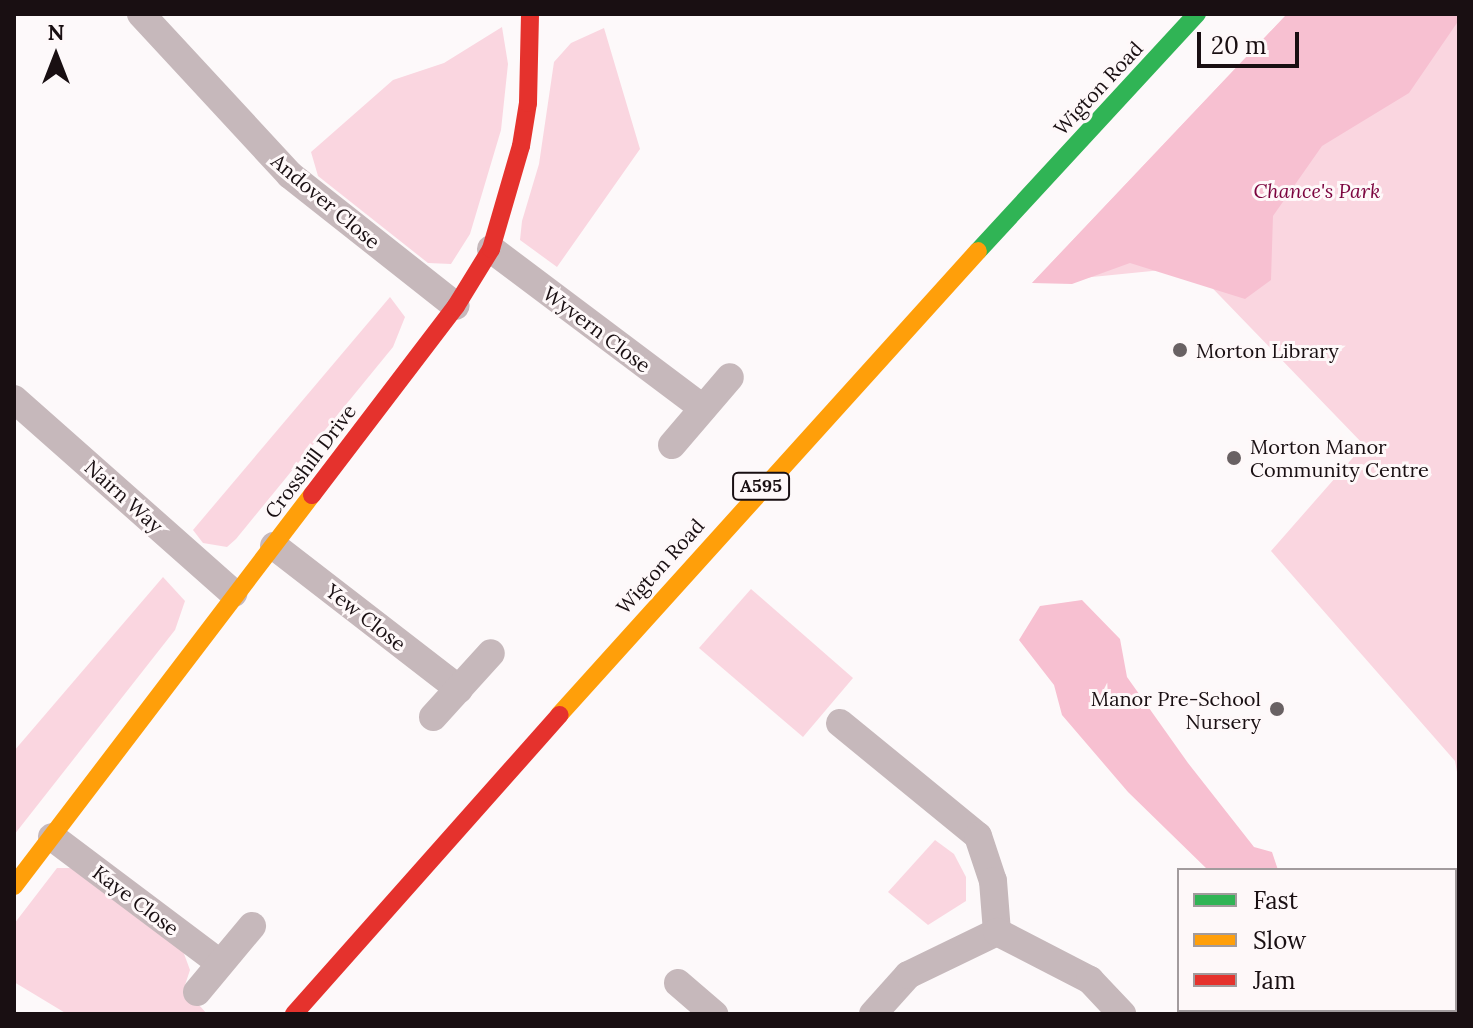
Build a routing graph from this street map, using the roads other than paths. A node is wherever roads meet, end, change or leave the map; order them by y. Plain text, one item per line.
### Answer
1 (141, 14) edge
2 (530, 14) edge
3 (1197, 14) edge
4 (491, 249) junction
5 (456, 306) junction
6 (730, 377) dead end
7 (14, 399) edge
8 (703, 408) junction
9 (672, 445) dead end
10 (274, 546) junction
11 (233, 593) junction
12 (491, 653) dead end
13 (459, 689) junction
14 (433, 717) dead end
15 (840, 723) dead end
16 (52, 837) junction
17 (15, 884) edge
18 (252, 926) dead end
19 (997, 932) junction
20 (220, 963) junction
21 (678, 983) dead end
22 (197, 992) dead end
23 (294, 1014) edge
24 (714, 1014) edge
25 (873, 1014) edge
26 (1122, 1014) edge

1 - 5 street, Andover Close
2 - 4 main road, Crosshill Drive
3 - 23 main road, Wigton Road / A595
4 - 5 main road, Crosshill Drive
4 - 8 street, Wyvern Close
5 - 10 main road, Crosshill Drive
6 - 8 street
7 - 11 street, Nairn Way
8 - 9 street
10 - 11 main road, Crosshill Drive
10 - 13 street, Yew Close
11 - 16 main road, Crosshill Drive
12 - 13 street
13 - 14 street
15 - 19 street
16 - 17 main road, Crosshill Drive
16 - 20 street, Kaye Close
18 - 20 street
19 - 25 street
19 - 26 street
20 - 22 street
21 - 24 street

